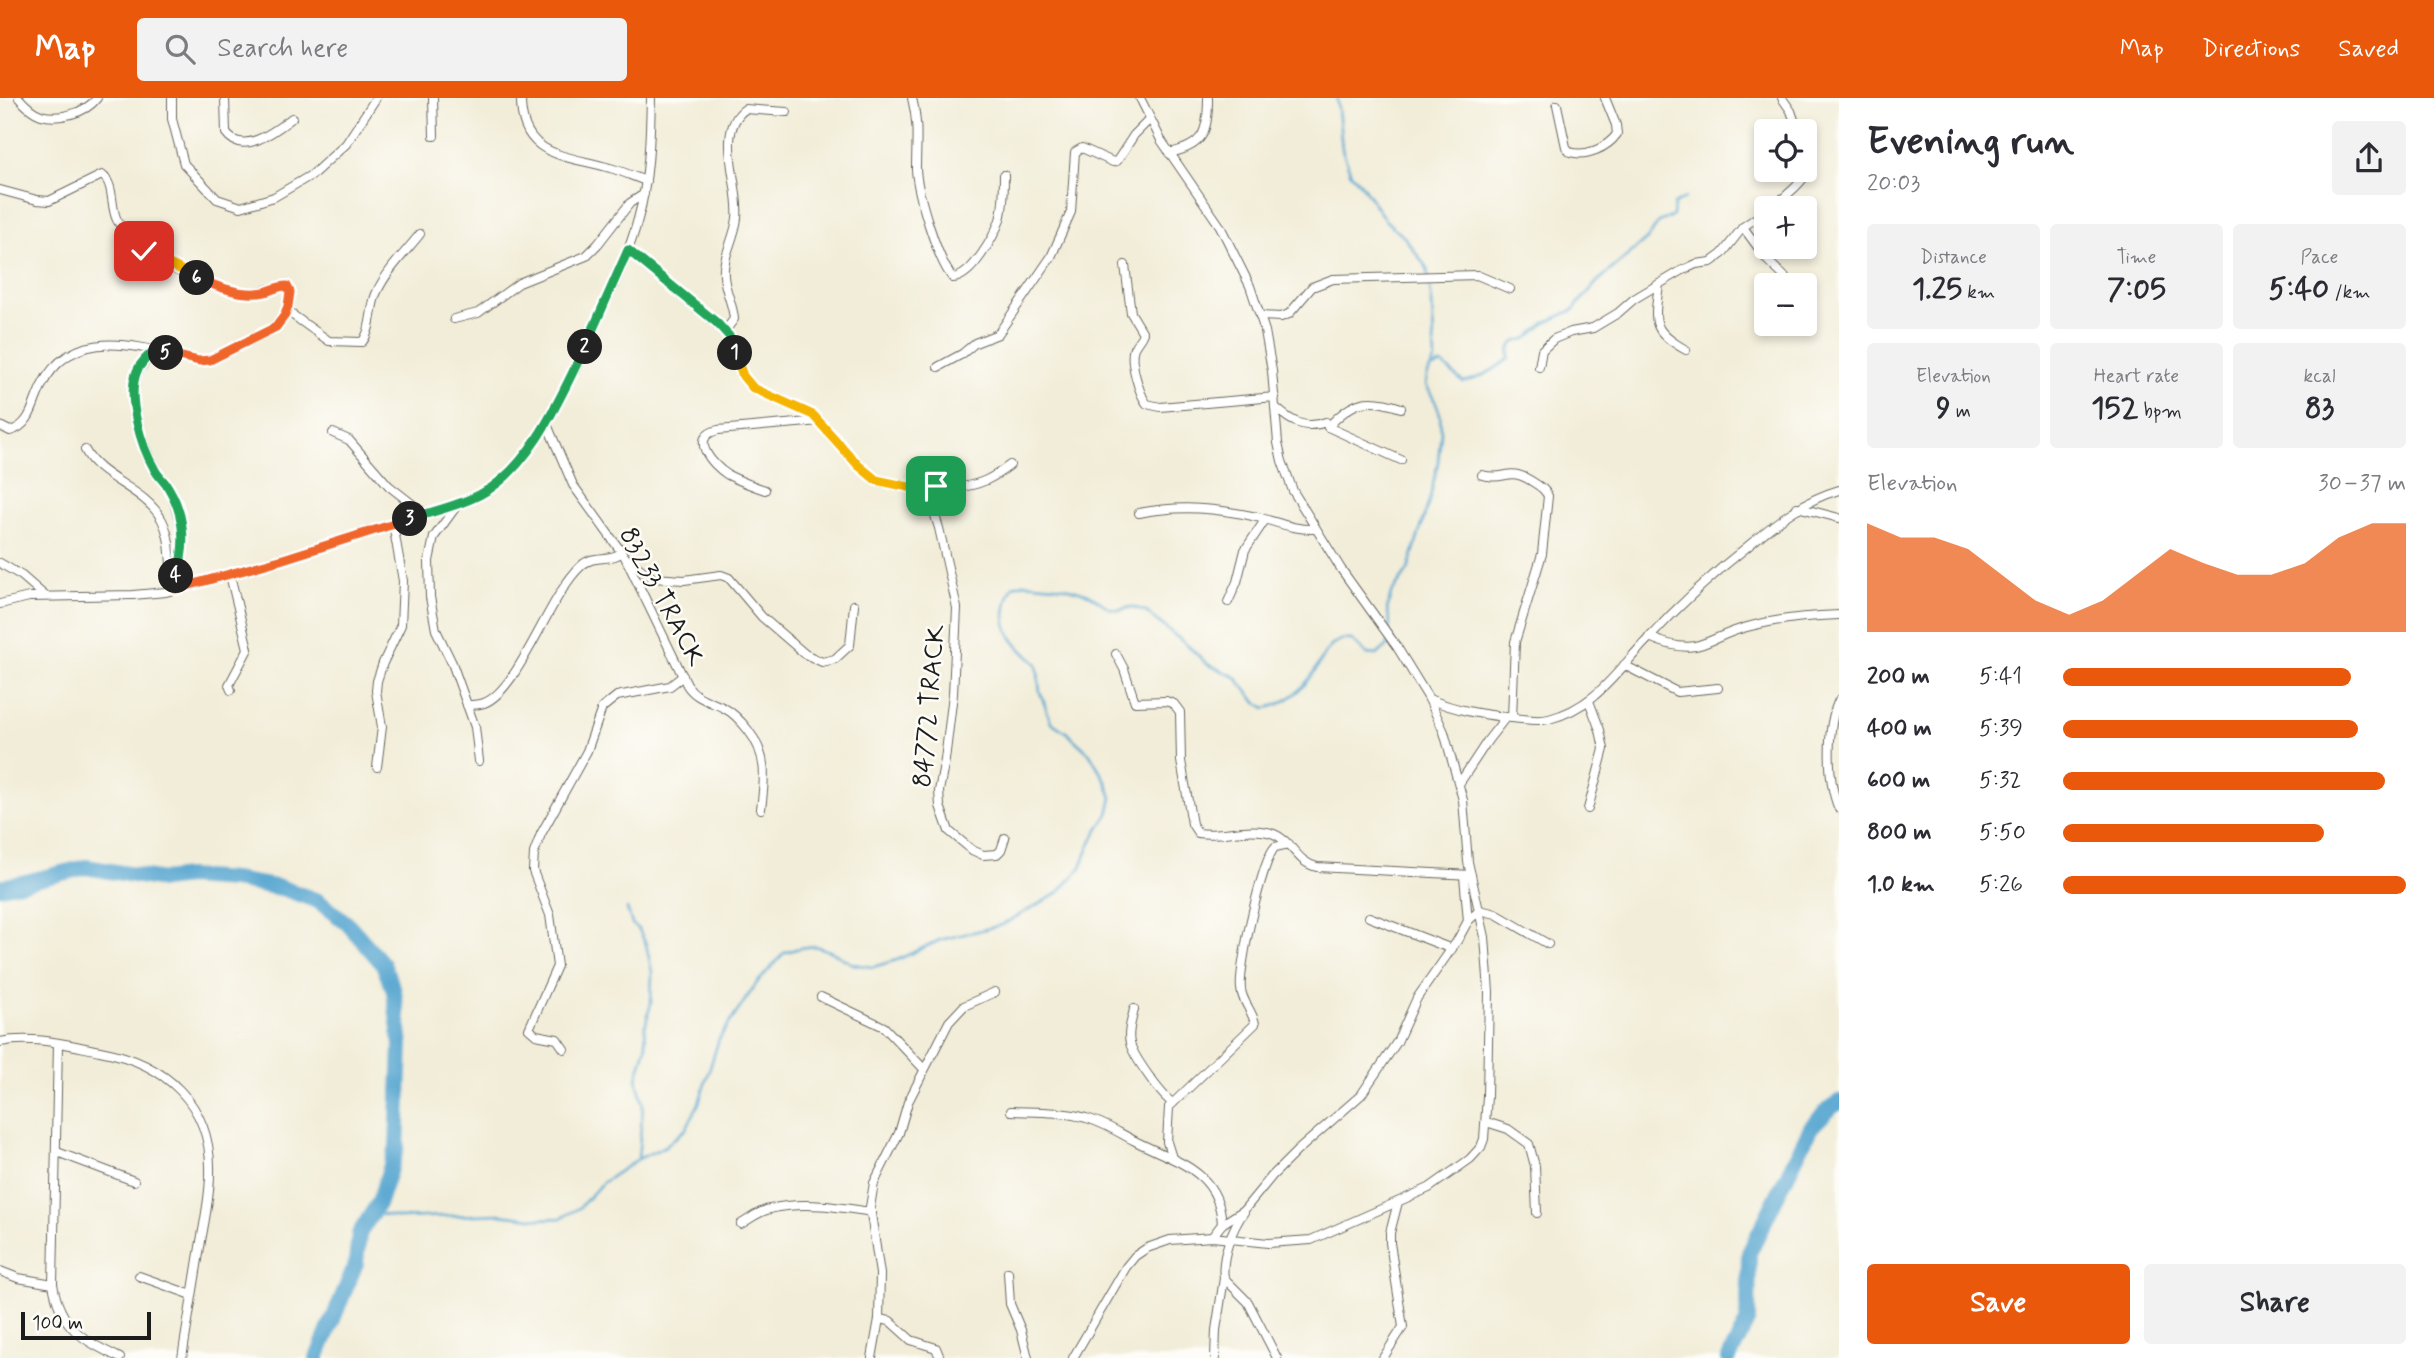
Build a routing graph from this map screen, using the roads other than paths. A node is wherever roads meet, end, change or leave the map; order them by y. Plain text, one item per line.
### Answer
1 (19, 98) edge
2 (97, 98) edge
3 (172, 98) edge
4 (225, 98) edge
5 (376, 98) edge
6 (433, 98) edge
7 (521, 98) edge
8 (651, 98) edge
9 (912, 98) edge
10 (1140, 98) edge
11 (1208, 98) edge
12 (1605, 98) edge
13 (1782, 98) edge
14 (1558, 105) dead end
15 (788, 112) dead end
16 (292, 118) dead end
17 (1150, 118) junction
18 (1794, 119) edge
19 (435, 136) dead end
20 (1169, 153) junction
21 (1004, 175) dead end
22 (646, 181) junction
23 (1799, 182) edge
24 (0, 190) edge
25 (644, 194) junction
26 (1784, 196) edge
27 (1754, 219) edge
28 (1743, 226) junction
29 (420, 234) dead end
30 (628, 250) junction
31 (1125, 265) dead end
32 (1780, 273) edge
33 (1659, 284) junction
34 (1510, 289) dead end
35 (287, 310) junction
36 (1260, 316) junction
37 (454, 319) dead end
38 (725, 331) junction
39 (155, 350) junction
40 (1686, 350) dead end
41 (1538, 367) dead end
42 (938, 368) dead end
43 (1275, 397) junction
44 (1275, 408) junction
45 (1401, 408) dead end
46 (820, 421) junction
47 (546, 422) junction
48 (0, 426) edge
49 (1328, 427) junction
50 (333, 433) dead end
51 (85, 450) dead end
52 (1401, 460) dead end
53 (1010, 466) dead end
54 (1482, 475) dead end
55 (765, 490) dead end
56 (923, 490) junction
57 (1839, 490) edge
58 (458, 503) junction
59 (1797, 507) junction
60 (1139, 513) dead end
61 (425, 514) junction
62 (1839, 519) edge
63 (1265, 520) junction
64 (393, 524) junction
65 (1315, 529) junction
66 (623, 555) junction
67 (0, 564) edge
68 (230, 575) junction
69 (175, 586) junction
70 (45, 596) junction
71 (1228, 602) dead end
72 (0, 604) edge
73 (854, 605) dead end
74 (1839, 615) edge
75 (1650, 637) junction
76 (1116, 654) dead end
77 (1624, 664) junction
78 (683, 677) junction
79 (1718, 688) dead end
80 (231, 690) dead end
81 (1429, 699) junction
82 (1839, 700) edge
83 (1589, 701) junction
84 (467, 705) junction
85 (1509, 717) junction
86 (479, 761) dead end
87 (377, 767) dead end
88 (1460, 784) junction
89 (761, 809) dead end
90 (1588, 809) dead end
91 (1839, 809) edge
92 (1005, 838) dead end
93 (1289, 844) junction
94 (1467, 876) junction
95 (1480, 910) junction
96 (1369, 917) dead end
97 (1468, 921) junction
98 (1548, 944) dead end
99 (1452, 949) junction
100 (995, 992) dead end
101 (821, 996) dead end
102 (1134, 1009) dead end
103 (0, 1042) edge
104 (58, 1044) junction
105 (565, 1049) dead end
106 (924, 1069) junction
107 (1174, 1103) junction
108 (1011, 1111) dead end
109 (1486, 1122) junction
110 (57, 1152) junction
111 (1172, 1158) junction
112 (135, 1181) dead end
113 (1398, 1202) junction
114 (1244, 1210) junction
115 (871, 1212) junction
116 (1537, 1213) dead end
117 (741, 1224) dead end
118 (1222, 1224) junction
119 (1212, 1237) junction
120 (1231, 1239) junction
121 (0, 1271) edge
122 (1008, 1272) dead end
123 (139, 1276) dead end
124 (1224, 1278) junction
125 (54, 1284) junction
126 (192, 1295) junction
127 (879, 1319) junction
128 (120, 1358) edge
129 (182, 1358) edge
130 (872, 1358) edge
131 (940, 1358) edge
132 (1028, 1358) edge
133 (1073, 1358) edge
134 (1215, 1358) edge
135 (1278, 1358) edge
136 (1383, 1358) edge

1 - 2 street
3 - 5 street
4 - 16 street
6 - 19 street
7 - 22 street
8 - 22 street
9 - 21 street
10 - 17 street
11 - 20 street
12 - 14 street
13 - 18 street
15 - 38 street
17 - 20 street
17 - 42 street
20 - 36 street
22 - 25 street
23 - 26 street
24 - 35 street
25 - 30 street
25 - 37 street
27 - 28 street
28 - 32 street
28 - 33 street
29 - 35 street
30 - 38 street
30 - 47 street
31 - 43 street
33 - 40 street
33 - 41 street
34 - 36 street
35 - 39 street
36 - 43 street
38 - 46 street
39 - 48 street
39 - 69 street
43 - 44 street
44 - 49 street
44 - 65 street
45 - 49 street
46 - 55 street
46 - 56 street
47 - 58 street
47 - 66 street, 83233 TRACK
49 - 52 street
50 - 61 street
51 - 69 street
53 - 56 street
54 - 85 street
56 - 92 street, 84772 TRACK
57 - 59 street
58 - 61 street
58 - 84 street
59 - 62 street
59 - 75 street
60 - 63 street
61 - 64 street
63 - 65 street
63 - 71 street
64 - 68 street
64 - 87 street
65 - 81 street
66 - 73 street
66 - 78 street, 83233 TRACK
66 - 84 street
67 - 70 street
68 - 69 street
68 - 80 street
69 - 70 street
70 - 72 street
74 - 75 street
75 - 77 street
76 - 93 street
77 - 79 street
77 - 83 street
78 - 89 street, 83233 TRACK
78 - 105 street
81 - 85 street
81 - 88 street
82 - 91 street
83 - 85 street
83 - 90 street
84 - 86 street
85 - 88 street
88 - 94 street
93 - 94 street
93 - 107 street
94 - 95 street
94 - 97 street
95 - 97 street
95 - 98 street
95 - 109 street
96 - 99 street
97 - 99 street
99 - 114 street
100 - 106 street
101 - 106 street
102 - 107 street
103 - 104 street
104 - 110 street
104 - 126 street
106 - 115 street
107 - 111 street
108 - 111 street
109 - 113 street
109 - 116 street
110 - 112 street
110 - 125 street
111 - 118 street
113 - 120 street
113 - 136 street
114 - 118 street
114 - 120 street
115 - 117 street
115 - 127 street
118 - 119 street
119 - 120 street
119 - 133 street
120 - 124 street
121 - 125 street
122 - 132 street
123 - 126 street
124 - 134 street
124 - 135 street
125 - 128 street
126 - 129 street
127 - 130 street
127 - 131 street

